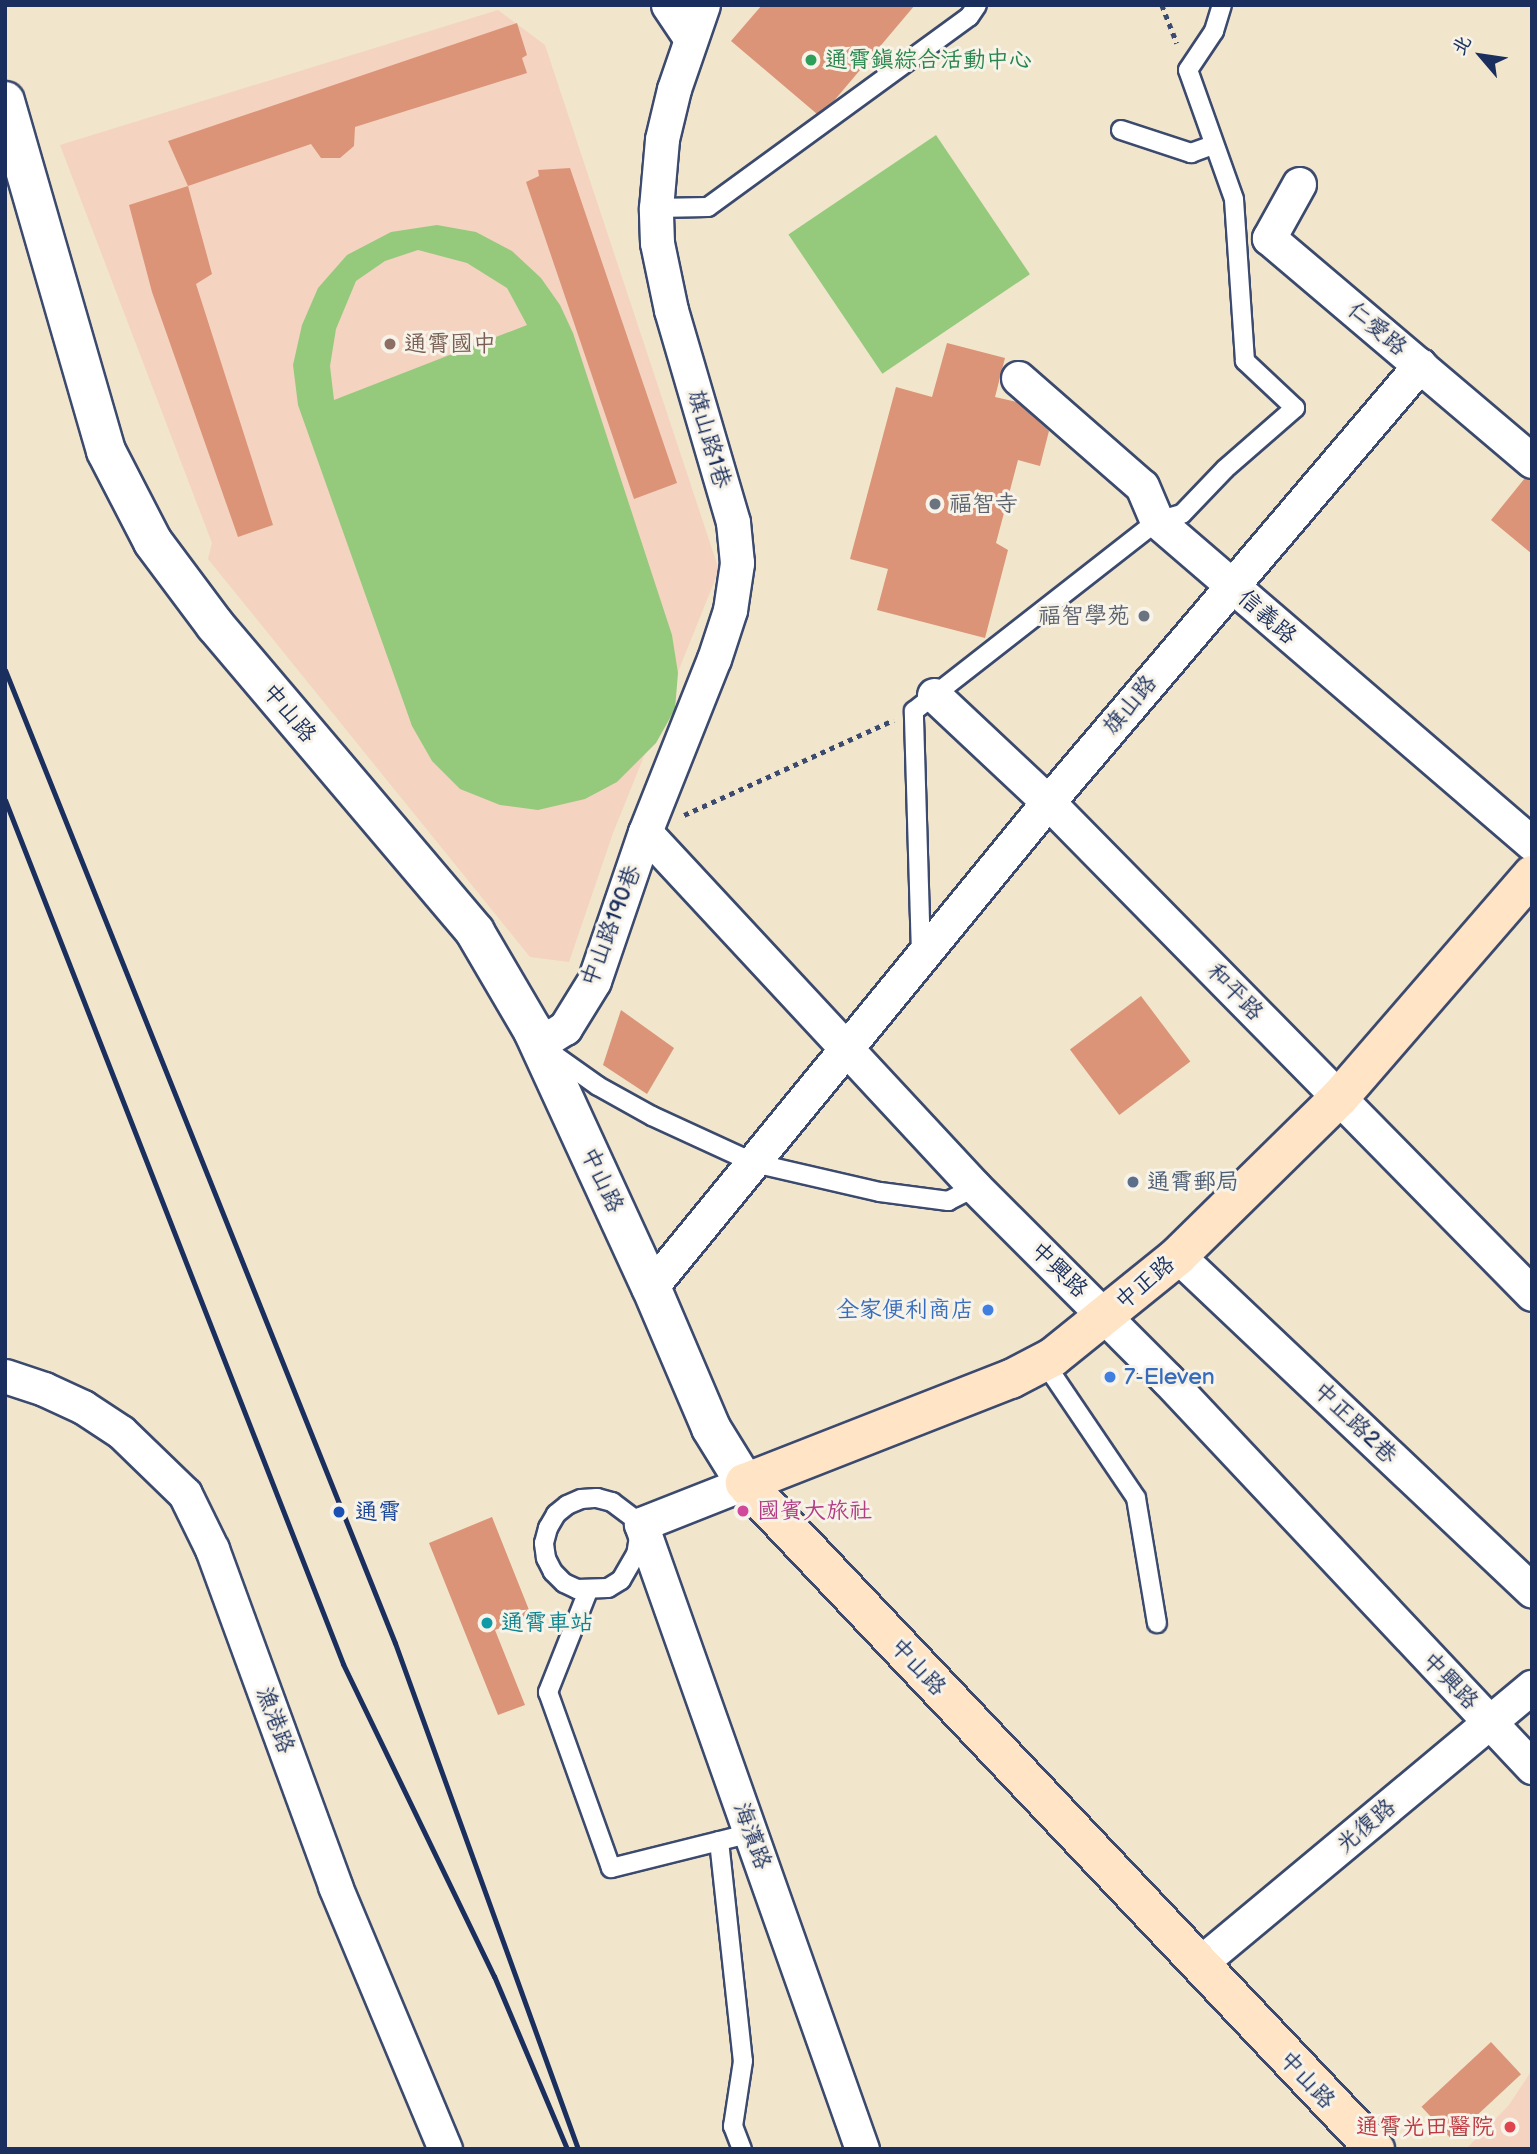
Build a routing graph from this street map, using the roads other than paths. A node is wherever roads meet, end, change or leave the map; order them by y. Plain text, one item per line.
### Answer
1 (667, 5) edge
2 (703, 5) edge
3 (977, 5) edge
4 (1222, 5) edge
5 (690, 38) junction
6 (5, 101) edge
7 (1121, 130) dead end
8 (1213, 145) junction
9 (1299, 184) dead end
10 (656, 208) junction
11 (1420, 365) junction
12 (1018, 378) dead end
13 (1532, 461) edge
14 (1157, 522) junction
15 (1231, 586) junction
16 (924, 703) junction
17 (1048, 802) junction
18 (645, 832) junction
19 (1532, 844) edge
20 (1532, 876) edge
21 (921, 956) junction
22 (539, 1044) junction
23 (845, 1048) junction
24 (1339, 1098) junction
25 (754, 1163) junction
26 (975, 1187) junction
27 (1178, 1256) junction
28 (651, 1287) junction
29 (1532, 1294) edge
30 (1106, 1316) junction
31 (1044, 1362) junction
32 (5, 1376) edge
33 (745, 1483) junction
34 (641, 1524) junction
35 (588, 1591) junction
36 (1532, 1591) edge
37 (1157, 1623) dead end
38 (1532, 1687) edge
39 (1490, 1723) junction
40 (1532, 1767) edge
41 (751, 1833) junction
42 (719, 1841) junction
43 (1199, 1964) junction
44 (445, 2149) edge
45 (742, 2149) edge
46 (862, 2149) edge
47 (1375, 2149) edge

1 - 5 street
2 - 5 street, 旗山路1巷
3 - 10 lane
4 - 8 lane
5 - 10 street, 旗山路1巷
6 - 22 street, 中山路
7 - 8 lane
8 - 14 lane
9 - 11 street, 仁愛路
10 - 18 street, 旗山路1巷
11 - 13 street, 仁愛路
11 - 15 street, 旗山路
12 - 14 street, 信義路
14 - 15 street, 信義路
14 - 16 lane
15 - 17 street, 旗山路
15 - 19 street, 信義路
16 - 17 street, 和平路
16 - 21 lane
17 - 21 street, 旗山路
17 - 24 street, 和平路
18 - 22 street, 中山路190巷
18 - 23 street, 中興路
20 - 24 main road, 中正路
21 - 23 street, 旗山路
22 - 25 lane
22 - 28 street, 中山路
23 - 25 street, 旗山路
23 - 26 street, 中興路
24 - 27 main road, 中正路
24 - 29 street, 和平路
25 - 26 lane
25 - 28 street, 旗山路
26 - 30 street, 中興路
27 - 30 main road, 中正路
27 - 36 street, 中正路2巷
28 - 33 street, 中山路
30 - 31 main road, 中正路
30 - 39 street, 中興路
31 - 33 main road, 中正路
31 - 37 lane
32 - 44 street, 漁港路
33 - 34 street, 中正路
33 - 43 main road, 中山路
34 - 35 lane
34 - 35 lane
34 - 41 street, 海濱路
35 - 42 lane
38 - 39 street, 光復路
39 - 40 street, 中興路
39 - 43 street, 光復路
41 - 42 lane
41 - 46 street, 海濱路
42 - 45 lane
43 - 47 main road, 中山路

